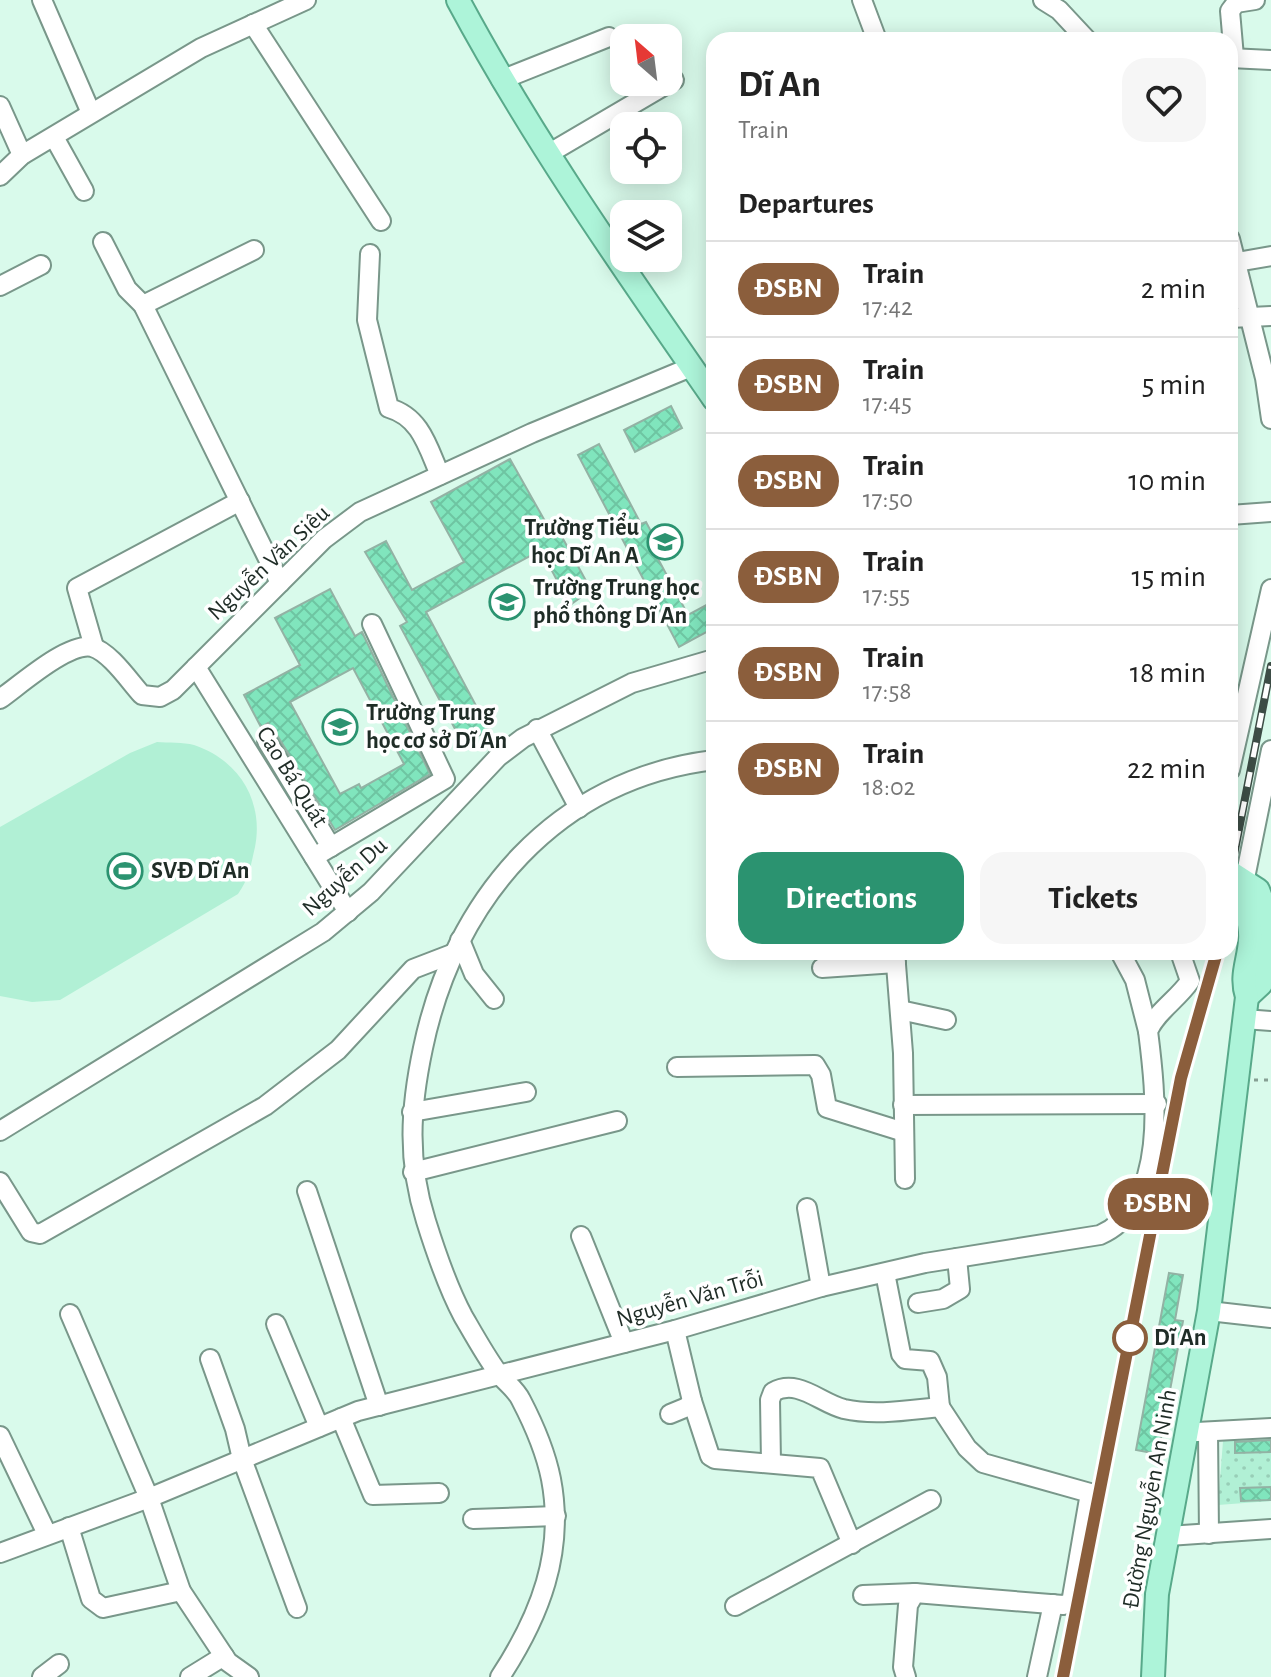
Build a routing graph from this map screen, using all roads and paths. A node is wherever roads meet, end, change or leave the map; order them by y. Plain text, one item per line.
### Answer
1 (42, 0) edge
2 (306, 0) edge
3 (458, 0) edge
4 (862, 0) edge
5 (1043, 0) edge
6 (1255, 0) edge
7 (253, 24) junction
8 (874, 32) edge
9 (1080, 32) edge
10 (1231, 32) edge
11 (609, 37) dead end
12 (1238, 57) edge
13 (1271, 60) edge
14 (501, 80) junction
15 (647, 96) edge
16 (0, 108) edge
17 (91, 113) junction
18 (54, 137) junction
19 (548, 154) junction
20 (22, 155) junction
21 (0, 176) edge
22 (84, 191) dead end
23 (381, 221) dead end
24 (103, 242) dead end
25 (254, 250) dead end
26 (370, 254) dead end
27 (1271, 256) edge
28 (1238, 262) edge
29 (41, 265) dead end
30 (0, 286) edge
31 (1238, 290) edge
32 (143, 305) junction
33 (1271, 316) edge
34 (1239, 317) edge
35 (691, 367) junction
36 (706, 386) edge
37 (1271, 419) edge
38 (440, 475) junction
39 (240, 501) junction
40 (1271, 512) edge
41 (1238, 514) edge
42 (280, 583) junction
43 (1271, 589) edge
44 (372, 624) dead end
45 (94, 647) junction
46 (706, 661) edge
47 (196, 667) junction
48 (0, 699) edge
49 (537, 729) junction
50 (1238, 735) edge
51 (267, 741) dead end
52 (1271, 750) edge
53 (706, 761) edge
54 (579, 808) junction
55 (331, 847) junction
56 (314, 857) junction
57 (1238, 874) edge
58 (1238, 879) edge
59 (1238, 884) edge
60 (1269, 911) edge
61 (348, 912) junction
62 (456, 947) junction
63 (881, 960) edge
64 (896, 960) edge
65 (1124, 960) edge
66 (1183, 960) edge
67 (822, 968) dead end
68 (494, 999) dead end
69 (1245, 1008) junction
70 (900, 1010) junction
71 (946, 1020) dead end
72 (1271, 1021) edge
73 (1148, 1031) junction
74 (677, 1067) dead end
75 (526, 1092) dead end
76 (1157, 1104) junction
77 (903, 1105) junction
78 (412, 1112) junction
79 (617, 1121) dead end
80 (0, 1131) edge
81 (904, 1132) junction
82 (413, 1172) junction
83 (905, 1179) dead end
84 (0, 1182) edge
85 (307, 1191) dead end
86 (807, 1208) dead end
87 (581, 1236) dead end
88 (957, 1258) junction
89 (885, 1273) junction
90 (821, 1287) junction
91 (918, 1303) dead end
92 (1209, 1311) junction
93 (70, 1314) dead end
94 (1271, 1318) edge
95 (276, 1324) dead end
96 (675, 1330) junction
97 (624, 1343) junction
98 (210, 1359) dead end
99 (498, 1373) junction
100 (692, 1401) junction
101 (379, 1406) junction
102 (940, 1407) junction
103 (670, 1414) dead end
104 (341, 1418) junction
105 (319, 1427) junction
106 (1271, 1428) edge
107 (1197, 1432) junction
108 (0, 1436) edge
109 (242, 1459) junction
110 (771, 1463) junction
111 (439, 1493) dead end
112 (149, 1498) junction
113 (931, 1500) dead end
114 (556, 1516) junction
115 (473, 1519) dead end
116 (69, 1527) junction
117 (1271, 1529) edge
118 (47, 1534) junction
119 (1209, 1534) junction
120 (1168, 1536) junction
121 (852, 1544) junction
122 (0, 1553) edge
123 (181, 1591) junction
124 (915, 1593) junction
125 (863, 1595) dead end
126 (1053, 1604) junction
127 (735, 1606) dead end
128 (297, 1608) dead end
129 (224, 1656) junction
130 (59, 1664) dead end
131 (42, 1677) edge
132 (190, 1677) edge
133 (249, 1677) edge
134 (500, 1677) edge
135 (906, 1677) edge
136 (1037, 1677) edge
137 (1153, 1677) edge

1 - 17 street
2 - 7 street
3 - 14 main road
4 - 8 street
5 - 9 street
6 - 10 street
7 - 17 street
7 - 23 street
11 - 14 street
12 - 13 street
14 - 19 main road
15 - 19 street
16 - 20 street
17 - 18 street
18 - 20 street
18 - 22 street
19 - 35 main road
20 - 21 street
24 - 32 street
25 - 32 street
26 - 38 street
27 - 28 street
29 - 30 street
31 - 34 street
32 - 39 street
33 - 34 street
34 - 37 street
35 - 36 main road
35 - 38 street, Nguyễn Văn Siêu
38 - 42 street, Nguyễn Văn Siêu
39 - 42 street
39 - 45 street
40 - 41 street
42 - 47 street, Nguyễn Văn Siêu
43 - 50 street
44 - 55 street
45 - 47 street, Nguyễn Văn Siêu
45 - 48 street
46 - 49 street, Nguyễn Du
47 - 56 street, Cao Bá Quát
49 - 54 street
49 - 61 street, Nguyễn Du
51 - 55 street
52 - 57 street
53 - 54 street
54 - 62 street
55 - 56 street
56 - 61 street, Cao Bá Quát
58 - 60 main road, Đường Nguyễn An Ninh
59 - 69 main road, Đường Nguyễn An Ninh
60 - 69 main road, Đường Nguyễn An Ninh
61 - 80 street, Nguyễn Du
62 - 68 street
62 - 78 street
62 - 84 street
63 - 67 street
64 - 70 street
65 - 73 street, Nguyễn Văn Trỗi
66 - 73 street
69 - 72 street
69 - 92 main road, Đường Nguyễn An Ninh
70 - 71 street
70 - 77 street
73 - 76 street, Nguyễn Văn Trỗi
74 - 81 street
75 - 78 street
76 - 77 street
76 - 88 street, Nguyễn Văn Trỗi
77 - 81 street
78 - 82 street
79 - 82 street
81 - 83 street
82 - 99 street
85 - 101 street
86 - 90 street
87 - 97 street
88 - 89 street, Nguyễn Văn Trỗi
88 - 91 street
89 - 90 street, Nguyễn Văn Trỗi
89 - 102 street
90 - 96 street, Nguyễn Văn Trỗi
92 - 94 street
92 - 107 main road, Đường Nguyễn An Ninh
93 - 112 street
95 - 105 street
96 - 97 street, Nguyễn Văn Trỗi
96 - 100 street
97 - 99 street, Nguyễn Văn Trỗi
98 - 109 street
99 - 101 street, Nguyễn Văn Trỗi
99 - 114 street
100 - 103 street
100 - 110 street
101 - 104 street, Nguyễn Văn Trỗi
102 - 110 street
102 - 126 street
104 - 105 street, Nguyễn Văn Trỗi
104 - 111 street
105 - 109 street, Nguyễn Văn Trỗi
106 - 107 street
107 - 119 street
107 - 120 main road, Đường Nguyễn An Ninh
108 - 118 street
109 - 112 street, Nguyễn Văn Trỗi
109 - 128 street
110 - 121 street
112 - 116 street, Nguyễn Văn Trỗi
112 - 123 street
113 - 121 street
114 - 115 street
114 - 134 street
116 - 118 street, Nguyễn Văn Trỗi
116 - 123 street
117 - 119 street
118 - 122 street, Nguyễn Văn Trỗi
119 - 120 street
120 - 137 main road, Đường Nguyễn An Ninh
121 - 127 street
123 - 129 street
124 - 125 street
124 - 126 street
124 - 135 street
126 - 136 street
129 - 132 street
129 - 133 street
130 - 131 street

